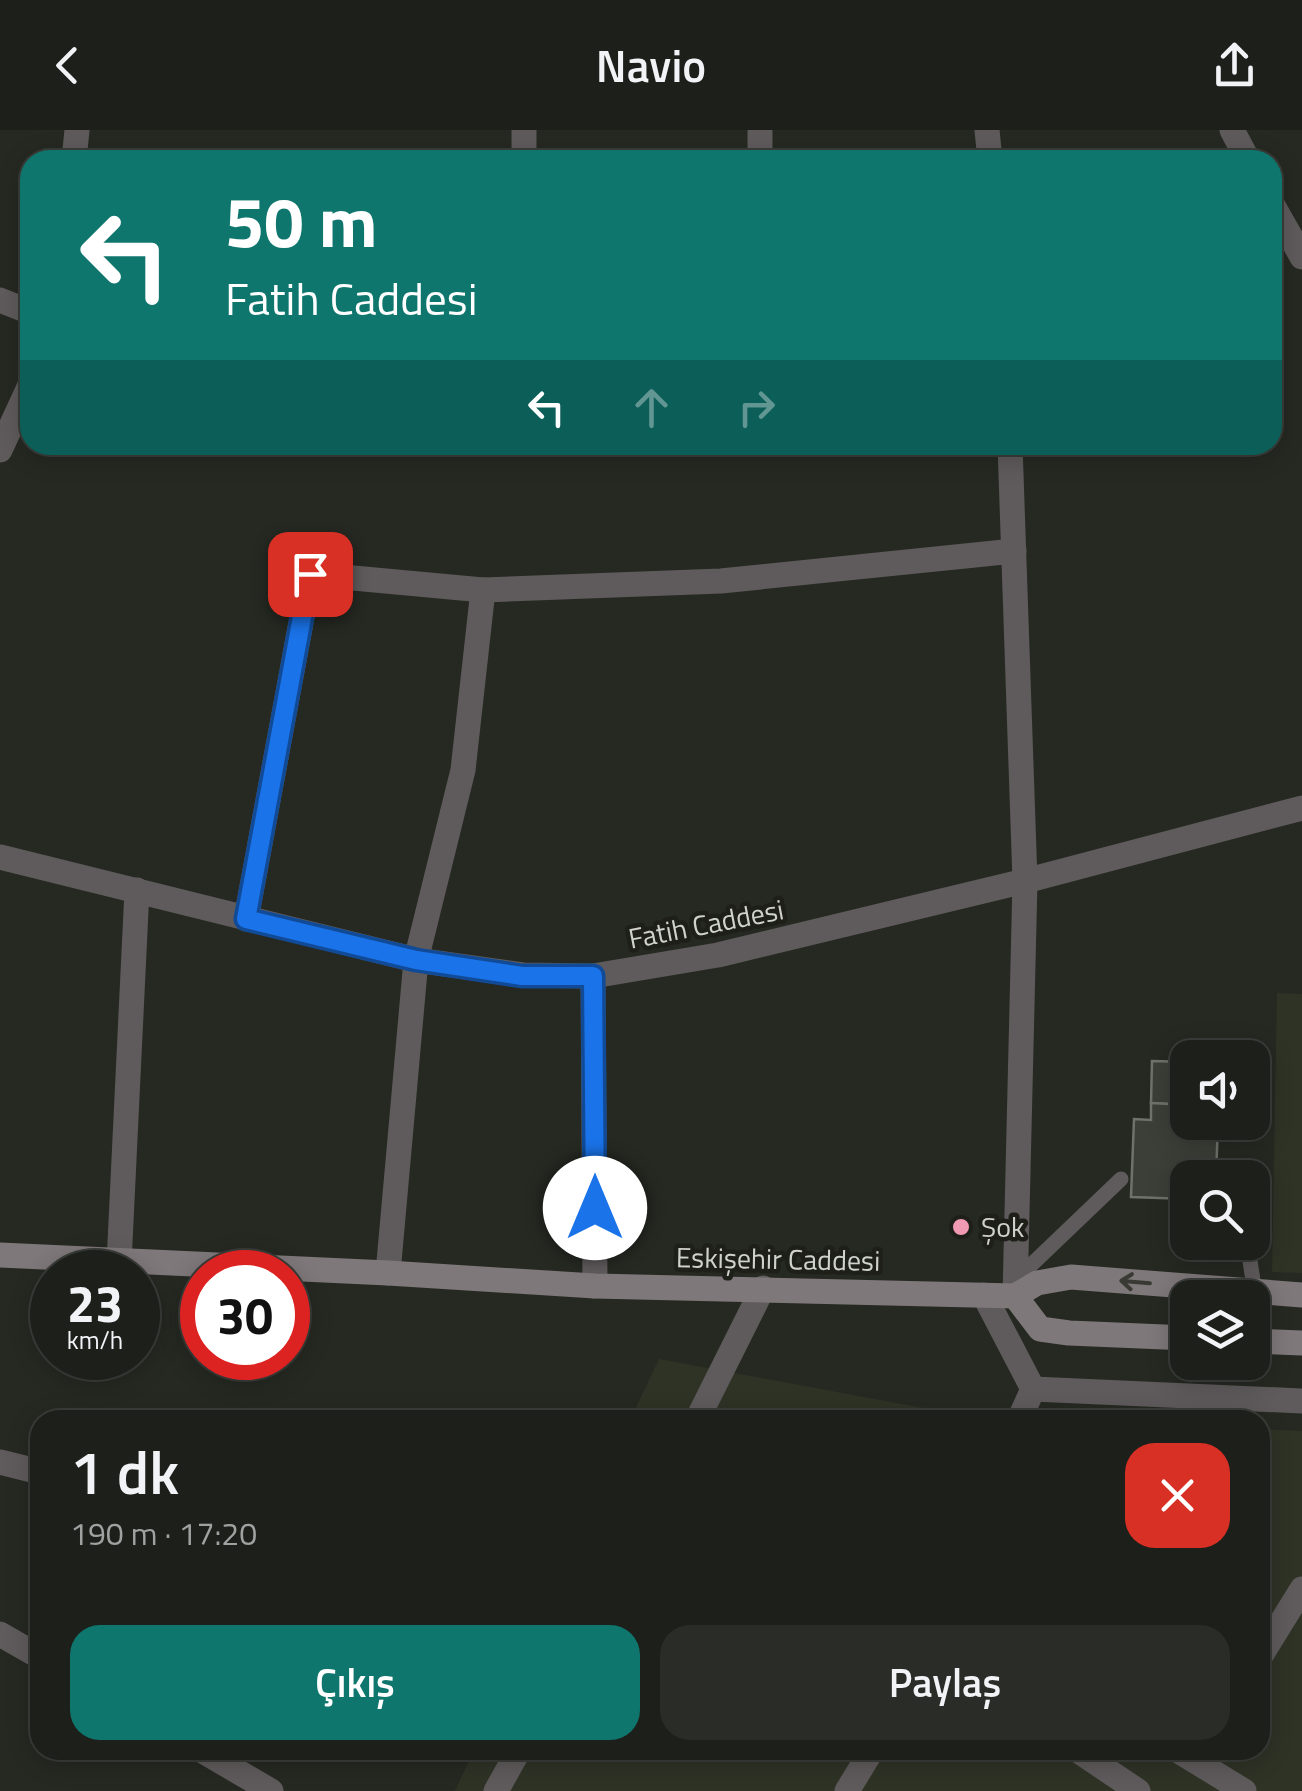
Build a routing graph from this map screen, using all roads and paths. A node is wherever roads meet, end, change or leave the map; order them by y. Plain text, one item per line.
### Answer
1 (1282, 222) edge
2 (1302, 257) edge
3 (20, 407) edge
4 (0, 450) edge
5 (1010, 455) edge
6 (1014, 551) junction
7 (483, 590) junction
8 (1302, 808) edge
9 (0, 857) edge
10 (1025, 882) junction
11 (137, 890) junction
12 (246, 919) junction
13 (416, 960) junction
14 (593, 976) junction
15 (1120, 1179) dead end
16 (120, 1250) edge
17 (0, 1256) edge
18 (30, 1258) edge
19 (160, 1265) edge
20 (388, 1273) junction
21 (1170, 1285) edge
22 (596, 1286) junction
23 (762, 1288) junction
24 (984, 1294) junction
25 (1270, 1294) edge
26 (1302, 1295) edge
27 (1014, 1296) junction
28 (1170, 1337) edge
29 (1270, 1342) edge
30 (1302, 1343) edge
31 (1033, 1389) junction
32 (1302, 1401) edge
33 (702, 1410) edge
34 (1024, 1410) edge
35 (0, 1462) edge
36 (30, 1470) edge
37 (1302, 1589) edge
38 (0, 1634) edge
39 (1270, 1640) edge
40 (30, 1651) edge
41 (217, 1760) edge
42 (513, 1760) edge
43 (866, 1760) edge
44 (1092, 1760) edge
45 (1200, 1760) edge
46 (271, 1791) edge
47 (496, 1791) edge
48 (847, 1791) edge
49 (1138, 1791) edge
50 (1244, 1791) edge

1 - 2 street
3 - 4 street
5 - 6 street
6 - 7 street
6 - 10 street
7 - 12 street
7 - 13 street
8 - 10 street, Fatih Caddesi
9 - 11 street, Fatih Caddesi
10 - 14 street, Fatih Caddesi
10 - 27 street
11 - 12 street, Fatih Caddesi
11 - 16 street
12 - 13 street, Fatih Caddesi
13 - 14 street, Fatih Caddesi
13 - 20 street
14 - 22 street
15 - 27 lane
17 - 18 main road, Eskişehir Caddesi
19 - 20 main road, Eskişehir Caddesi
20 - 22 main road, Eskişehir Caddesi
21 -> 27 main road, Eskişehir Caddesi
22 - 23 main road, Eskişehir Caddesi
23 - 24 main road, Eskişehir Caddesi
23 - 33 street
24 - 27 main road, Eskişehir Caddesi
24 - 31 street
25 - 26 main road, Eskişehir Caddesi
27 - 28 main road
29 - 30 main road
31 - 32 street
31 - 34 street
35 - 36 street
37 - 39 street
38 - 40 street
41 - 46 street
42 - 47 street
43 - 48 street
44 - 49 street
45 - 50 street

